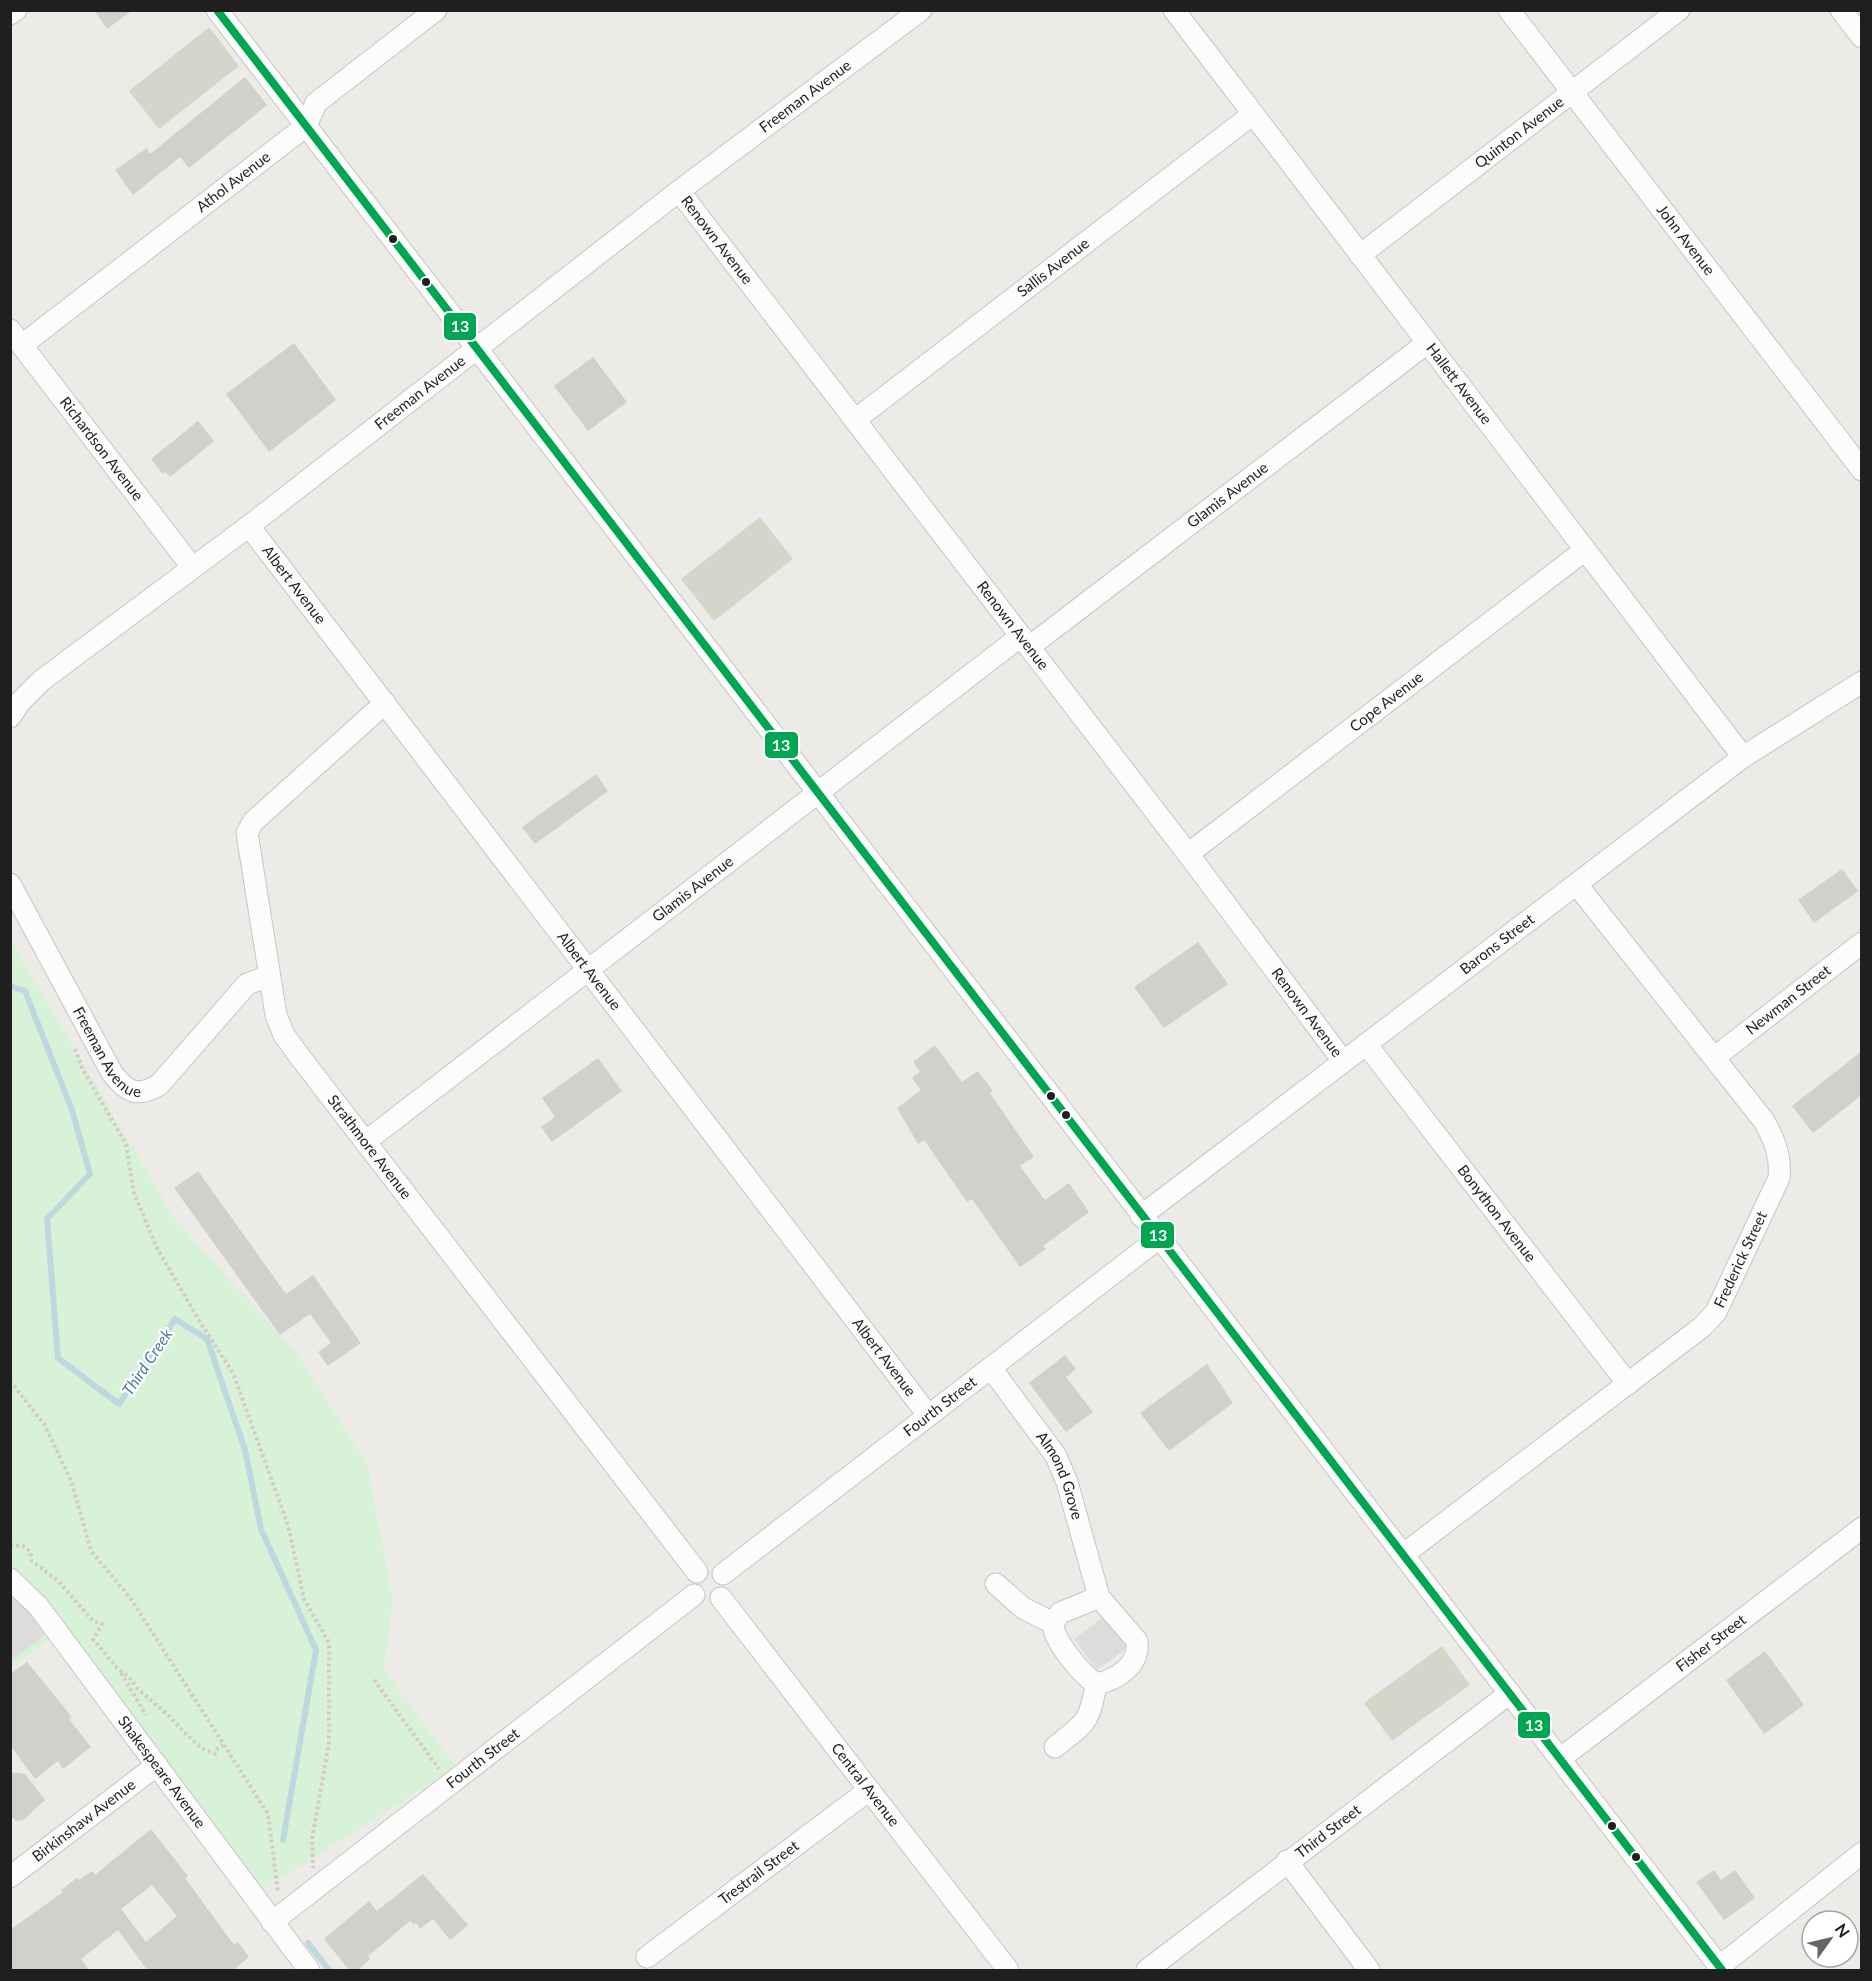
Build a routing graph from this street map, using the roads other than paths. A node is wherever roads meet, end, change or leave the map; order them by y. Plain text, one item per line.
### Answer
1 (15, 10) edge
2 (217, 10) edge
3 (436, 10) edge
4 (921, 10) edge
5 (1174, 10) edge
6 (1509, 10) edge
7 (1679, 10) edge
8 (1841, 10) edge
9 (10, 14) edge
10 (1862, 37) edge
11 (1572, 93) junction
12 (1253, 114) junction
13 (306, 126) junction
14 (679, 191) junction
15 (1360, 255) junction
16 (16, 337) edge
17 (1427, 343) junction
18 (476, 348) junction
19 (855, 420) junction
20 (1862, 470) edge
21 (249, 526) junction
22 (1584, 550) junction
23 (192, 567) junction
24 (1025, 642) junction
25 (1862, 682) edge
26 (385, 703) junction
27 (10, 717) edge
28 (1743, 758) junction
29 (817, 795) junction
30 (1188, 854) junction
31 (10, 884) edge
32 (1577, 885) junction
33 (1862, 943) edge
34 (588, 967) junction
35 (269, 976) junction
36 (1366, 1044) junction
37 (1715, 1057) junction
38 (1343, 1061) junction
39 (365, 1142) junction
40 (1141, 1216) junction
41 (1159, 1238) junction
42 (991, 1368) junction
43 (1628, 1384) junction
44 (928, 1415) junction
45 (1862, 1528) edge
46 (1404, 1554) junction
47 (697, 1572) junction
48 (723, 1574) junction
49 (10, 1579) edge
50 (996, 1584) dead end
51 (694, 1595) junction
52 (1100, 1597) junction
53 (721, 1598) junction
54 (1053, 1623) junction
55 (1096, 1684) junction
56 (1510, 1693) junction
57 (1055, 1748) dead end
58 (1561, 1758) junction
59 (157, 1765) junction
60 (869, 1790) junction
61 (1862, 1853) edge
62 (1287, 1861) junction
63 (10, 1877) edge
64 (275, 1919) junction
65 (647, 1957) dead end
66 (1720, 1969) edge
67 (309, 1971) edge
68 (1008, 1971) edge
69 (1147, 1971) edge
70 (1369, 1971) edge

1 - 9 street
2 - 13 street
3 - 13 street, Athol Avenue
4 - 14 street, Freeman Avenue
5 - 12 street, Hallett Avenue
6 - 11 street, John Avenue
7 - 11 street, Quinton Avenue
8 - 10 street
11 - 15 street, Quinton Avenue
11 - 20 street, John Avenue
12 - 15 street, Hallett Avenue
12 - 19 street, Sallis Avenue
13 - 16 street, Athol Avenue
13 - 18 street
14 - 18 street, Freeman Avenue
14 - 19 street, Renown Avenue
15 - 17 street, Hallett Avenue
16 - 23 street, Richardson Avenue
17 - 22 street, Hallett Avenue
17 - 24 street, Glamis Avenue
18 - 21 street, Freeman Avenue
18 - 29 street
19 - 24 street, Renown Avenue
21 - 23 street, Freeman Avenue
21 - 26 street, Albert Avenue
22 - 28 street, Hallett Avenue
22 - 30 street, Cope Avenue
23 - 27 street, Freeman Avenue
24 - 29 street, Glamis Avenue
24 - 30 street, Renown Avenue
25 - 28 street, Barons Street
26 - 34 street, Albert Avenue
26 - 35 street, Strathmore Avenue
28 - 32 street, Barons Street
29 - 34 street, Glamis Avenue
29 - 40 street
30 - 38 street, Renown Avenue
31 - 35 street, Freeman Avenue
32 - 36 street, Barons Street
32 - 37 street, Frederick Street
33 - 37 street, Newman Street
34 - 39 street, Glamis Avenue
34 - 44 street, Albert Avenue
35 - 39 street, Strathmore Avenue
36 - 38 street, Barons Street
36 - 43 street, Bonython Avenue
37 - 43 street, Frederick Street
38 - 40 street, Barons Street
39 - 47 street, Strathmore Avenue
40 - 41 street
41 - 42 street, Fourth Street
41 - 46 street
42 - 44 street, Fourth Street
42 - 52 street, Almond Grove
43 - 46 street, Frederick Street
44 - 48 street, Fourth Street
45 - 58 street, Fisher Street
46 - 56 street
47 - 48 street
47 - 51 street
48 - 53 street
49 - 59 street, Shakespeare Avenue
50 - 54 street
51 - 53 street
51 - 64 street, Fourth Street
52 - 54 street
52 - 55 street, Almond Grove
53 - 60 street, Central Avenue
54 - 55 street
55 - 57 street
56 - 58 street
56 - 62 street, Third Street
58 - 66 street
59 - 63 street, Birkinshaw Avenue
59 - 64 street, Shakespeare Avenue
60 - 65 street, Trestrail Street
60 - 68 street, Central Avenue
61 - 66 street
62 - 69 street, Third Street
62 - 70 street
64 - 67 street, Shakespeare Avenue

